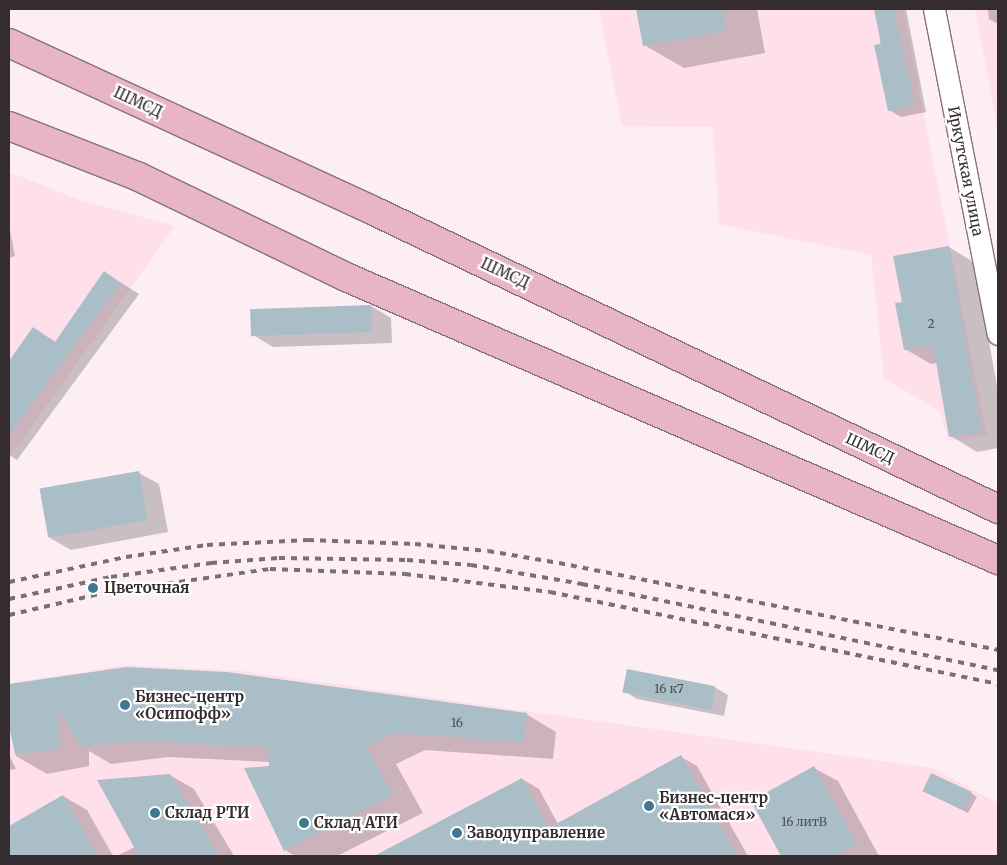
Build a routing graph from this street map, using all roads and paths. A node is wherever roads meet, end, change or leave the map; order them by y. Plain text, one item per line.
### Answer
1 (934, 9) edge
2 (9, 43) edge
3 (9, 126) edge
4 (998, 334) edge
5 (998, 508) edge
6 (998, 560) edge

1 - 4 street, Иркутская улица
2 - 5 main road, ШМСД
3 - 6 main road

